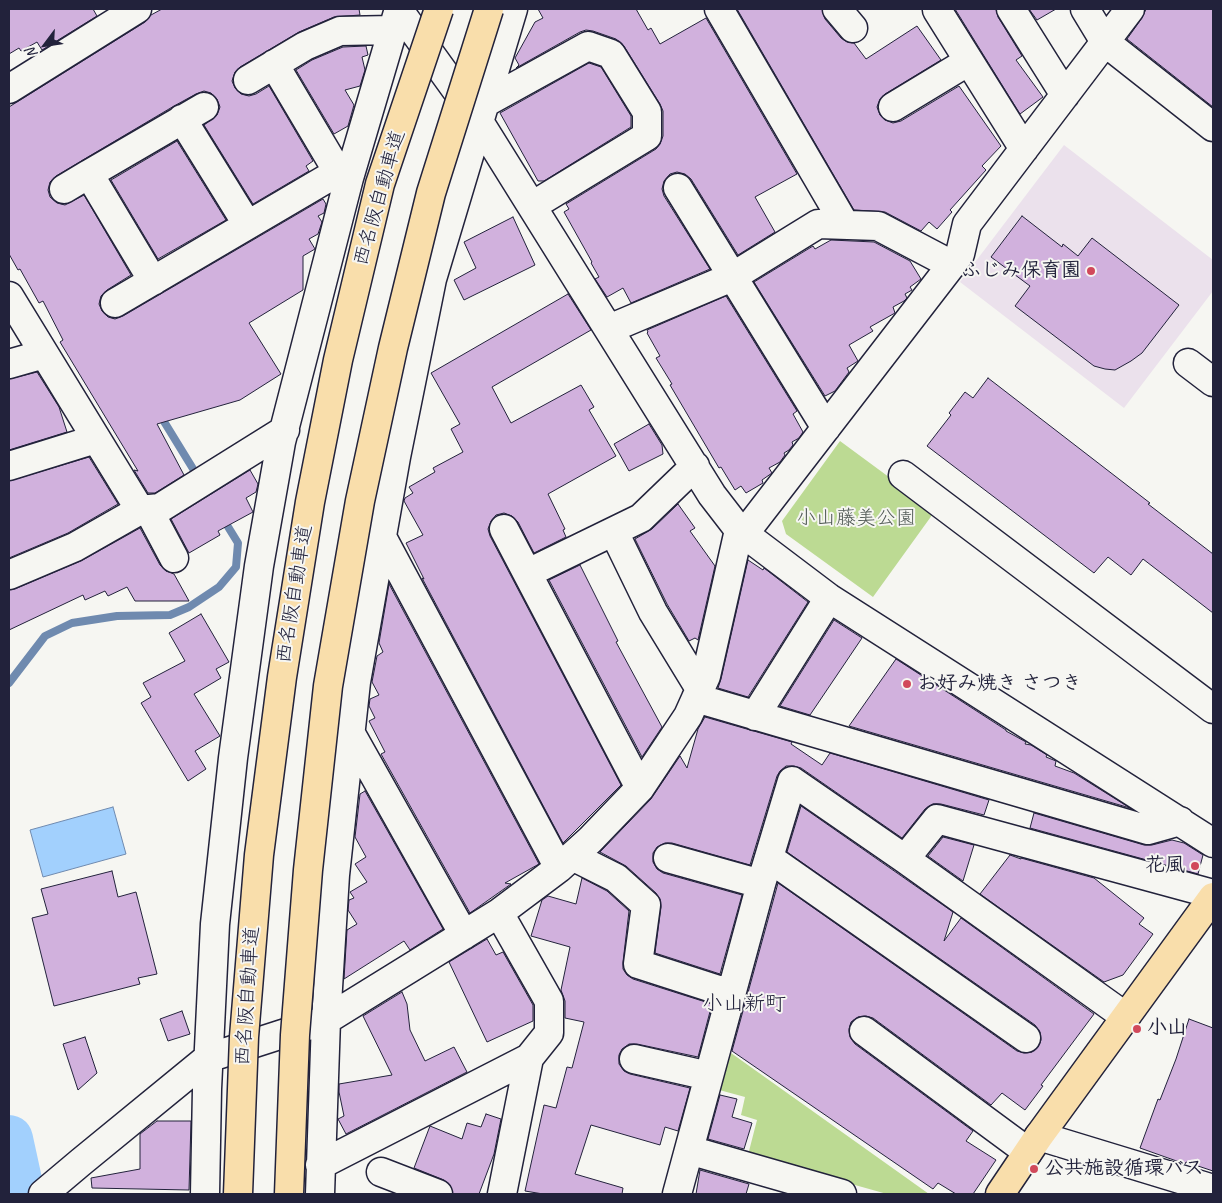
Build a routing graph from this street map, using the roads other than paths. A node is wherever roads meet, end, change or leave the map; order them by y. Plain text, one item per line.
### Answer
1 (137, 9) edge
2 (438, 9) edge
3 (489, 9) edge
4 (513, 9) edge
5 (719, 9) edge
6 (1011, 9) edge
7 (1085, 9) edge
8 (1130, 9) edge
9 (937, 10) edge
10 (397, 14) edge
11 (1105, 42) junction
12 (969, 61) junction
13 (274, 64) junction
14 (248, 80) dead end
15 (9, 89) edge
16 (1065, 95) junction
17 (893, 107) dead end
18 (481, 112) junction
19 (1213, 127) edge
20 (1024, 149) junction
21 (89, 174) junction
22 (344, 175) junction
23 (678, 188) dead end
24 (64, 189) dead end
25 (532, 206) junction
26 (844, 223) junction
27 (247, 224) junction
28 (952, 265) junction
29 (732, 277) junction
30 (153, 280) junction
31 (9, 296) edge
32 (115, 303) dead end
33 (609, 329) junction
34 (44, 354) junction
35 (1188, 363) dead end
36 (9, 364) edge
37 (1213, 382) edge
38 (826, 428) junction
39 (285, 430) junction
40 (96, 439) junction
41 (9, 466) edge
42 (695, 466) junction
43 (903, 475) dead end
44 (144, 510) junction
45 (504, 529) dead end
46 (614, 532) junction
47 (741, 532) junction
48 (382, 537) junction
49 (174, 558) dead end
50 (528, 573) junction
51 (9, 575) edge
52 (828, 598) junction
53 (698, 694) junction
54 (1213, 709) edge
55 (755, 716) junction
56 (350, 732) junction
57 (640, 788) junction
58 (1180, 821) junction
59 (1213, 842) edge
60 (668, 858) dead end
61 (769, 858) junction
62 (905, 859) junction
63 (565, 862) junction
64 (761, 884) junction
65 (1213, 896) edge
66 (499, 913) junction
67 (464, 935) junction
68 (731, 994) junction
69 (1126, 1017) junction
70 (326, 1020) junction
71 (864, 1032) dead end
72 (1026, 1038) dead end
73 (208, 1058) junction
74 (529, 1058) junction
75 (634, 1058) dead end
76 (709, 1076) junction
77 (1034, 1144) junction
78 (689, 1150) junction
79 (320, 1165) junction
80 (381, 1172) dead end
81 (1213, 1189) edge
82 (832, 1193) edge
83 (43, 1194) edge
84 (205, 1194) edge
85 (238, 1194) edge
86 (289, 1194) edge
87 (320, 1194) edge
88 (438, 1194) edge
89 (502, 1194) edge
90 (677, 1194) edge
91 (1000, 1194) edge

1 - 15 street
2 - 85 main road, 西名阪自動車道, bridge
3 - 86 main road, bridge
4 - 18 street
5 - 26 street
6 - 16 street
7 - 11 street
8 - 11 street
9 - 12 street
10 - 13 street
10 - 18 street
10 - 22 street
11 - 16 street
11 - 19 street
12 - 17 street
12 - 20 street
13 - 14 street
13 - 22 street
16 - 20 street
18 - 25 street
18 - 25 street
18 - 48 street
20 - 28 street
21 - 24 street
21 - 27 street
21 - 30 street
22 - 27 street
22 - 39 street
23 - 29 street
25 - 33 street
26 - 28 street
26 - 29 street
27 - 30 street
28 - 38 street
29 - 33 street
29 - 38 street
30 - 32 street
31 - 34 street
33 - 42 street
34 - 36 street
34 - 40 street
35 - 37 street
38 - 47 street
39 - 44 street
39 - 73 street
40 - 41 street
40 - 44 street
42 - 46 street
42 - 47 street
43 - 54 street
44 - 49 street
44 - 51 street
45 - 50 street
46 - 50 street
46 - 53 street
47 - 52 street
47 - 53 street
48 - 56 street
48 - 63 street
50 - 57 street
52 - 55 street
52 - 58 street
53 - 55 street
53 - 57 street
55 - 58 street
56 - 67 street
56 - 70 street
57 - 63 street
58 - 59 street
60 - 64 street
61 - 62 street
61 - 64 street
61 - 72 street
62 - 65 street
62 - 69 street
63 - 66 street
63 - 68 street
64 - 68 street
65 - 69 main road
66 - 67 street
66 - 74 street
67 - 70 street
68 - 76 street
69 - 77 main road
70 - 73 street
70 - 79 street
71 - 77 street
73 - 83 street
73 - 84 street
74 - 79 street
74 - 89 street
75 - 76 street
76 - 78 street
77 - 81 street
77 - 91 main road
78 - 82 street
78 - 90 street
79 - 87 street
80 - 88 street

